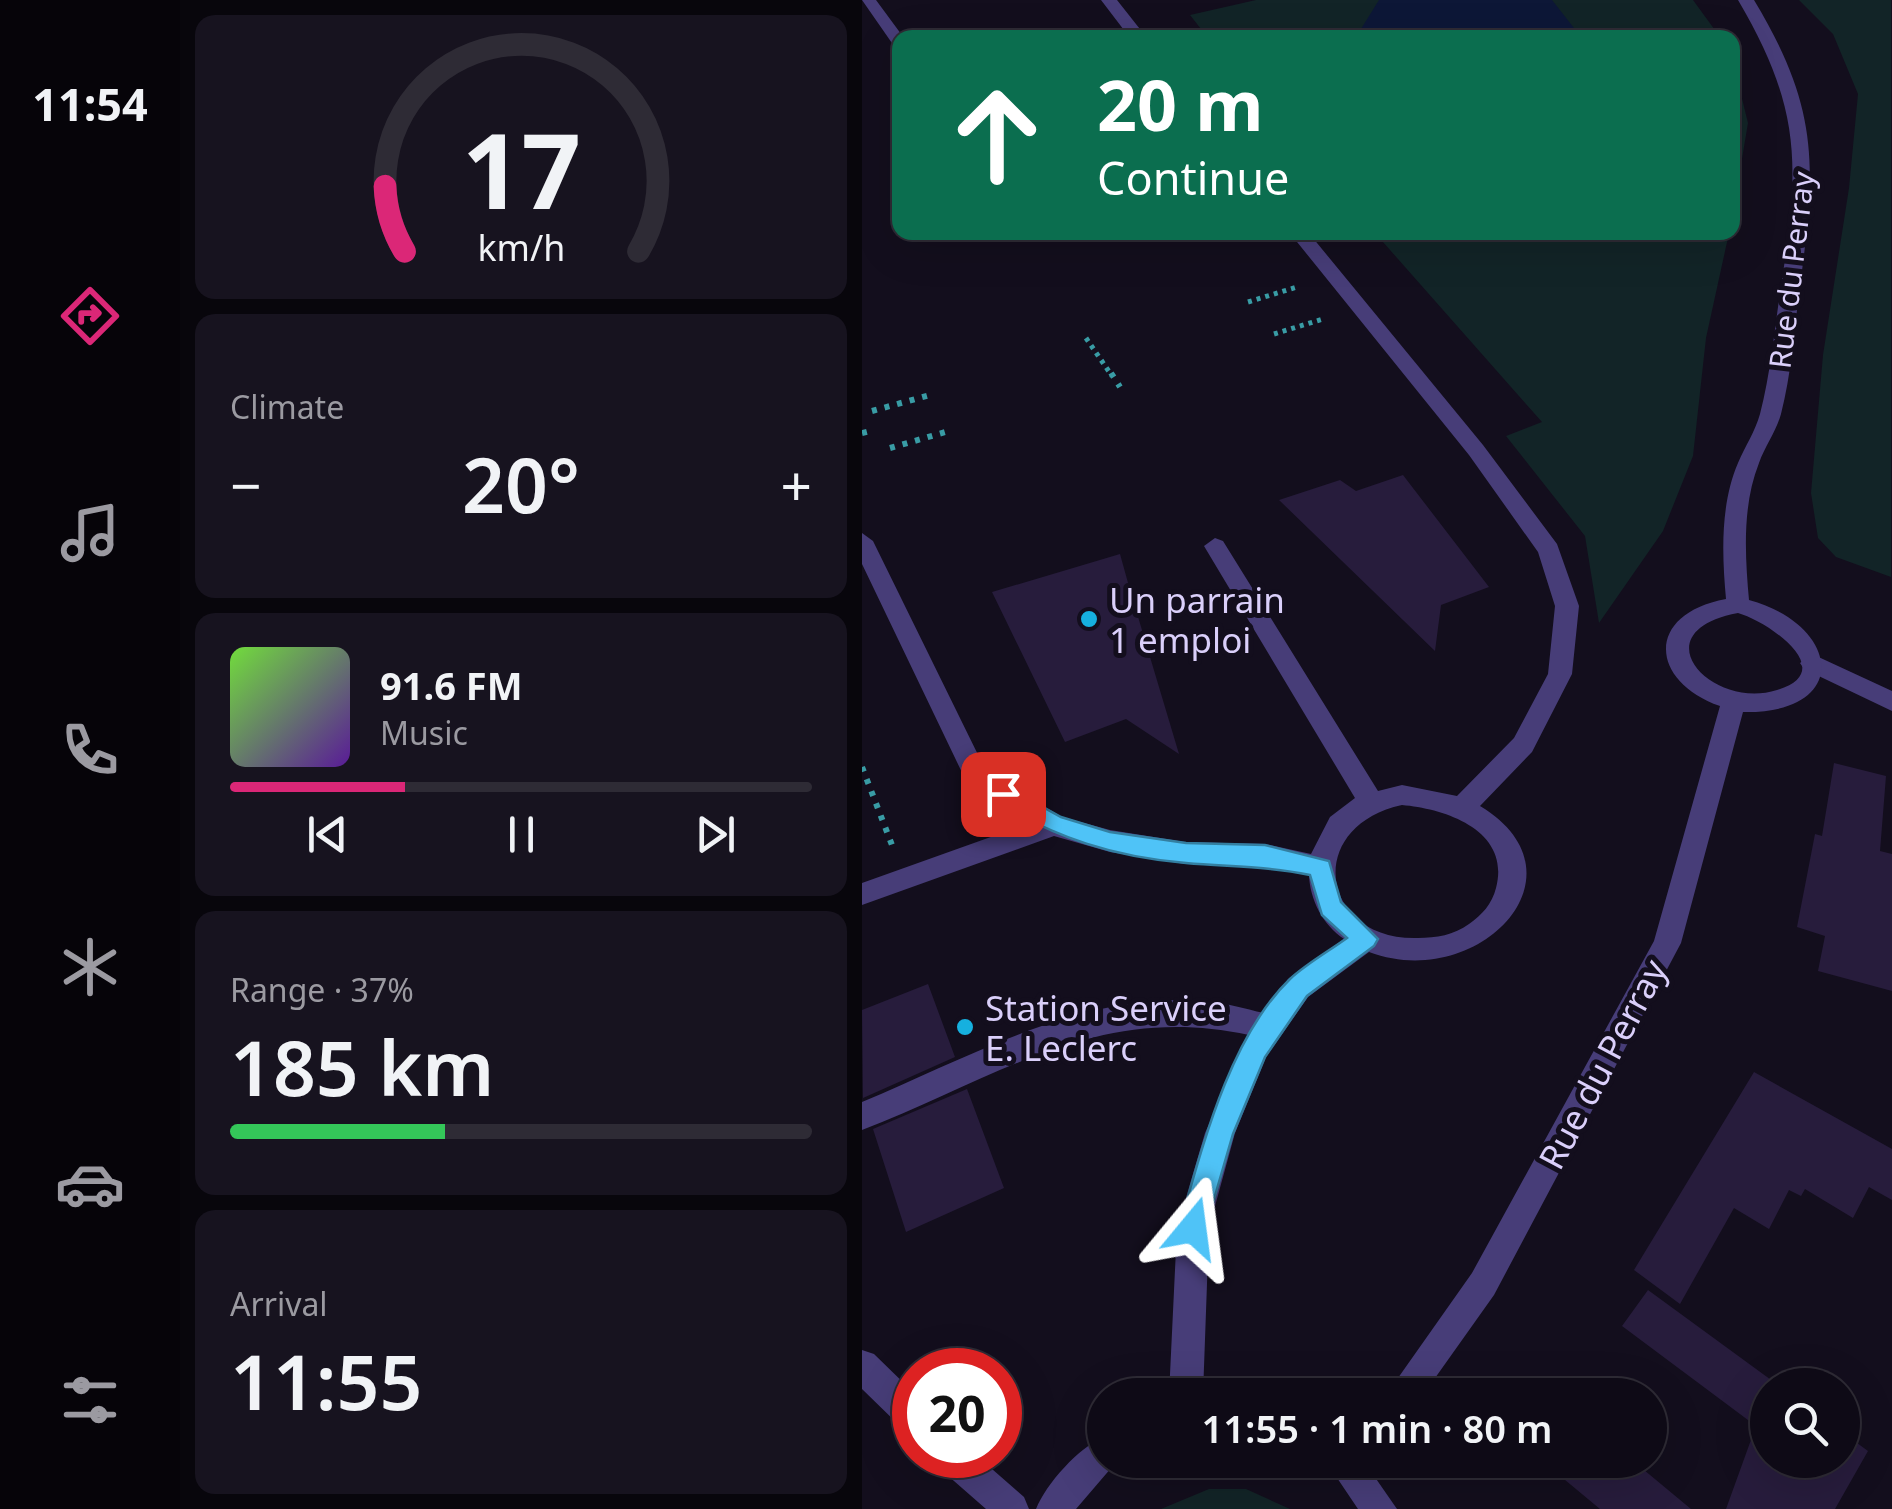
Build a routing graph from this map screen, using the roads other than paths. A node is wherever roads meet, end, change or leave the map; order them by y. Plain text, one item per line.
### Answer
1 (1109, 0) edge
2 (1746, 0) edge
3 (867, 1) edge
4 (1133, 30) edge
5 (892, 33) edge
6 (1305, 240) edge
7 (862, 541) edge
8 (1214, 546) dead end
9 (1738, 605) junction
10 (1812, 663) junction
11 (1733, 702) junction
12 (1892, 702) edge
13 (1371, 802) junction
14 (1464, 806) junction
15 (1054, 825) junction
16 (1320, 868) junction
17 (862, 894) edge
18 (1365, 939) junction
19 (1270, 1028) junction
20 (862, 1116) edge
21 (862, 1366) edge
22 (1187, 1378) edge
23 (1415, 1378) edge
24 (892, 1392) edge
25 (1087, 1472) edge
26 (976, 1478) edge
27 (1360, 1478) edge
28 (1012, 1509) edge
29 (1053, 1509) edge
30 (1380, 1509) edge

1 - 4 street
2 - 9 street, Rue du Perray
3 - 5 street
6 - 14 street
7 - 15 street
8 - 13 street
9 - 10 street
9 - 11 street
10 - 11 street
10 - 12 street
11 - 23 street, Rue du Perray
13 - 14 street
13 - 16 street
14 - 18 street
15 - 16 street
15 - 17 street
16 - 18 street
18 - 19 street
19 - 20 street
19 - 22 street
21 - 24 street
25 - 29 street
26 - 28 street
27 - 30 street

